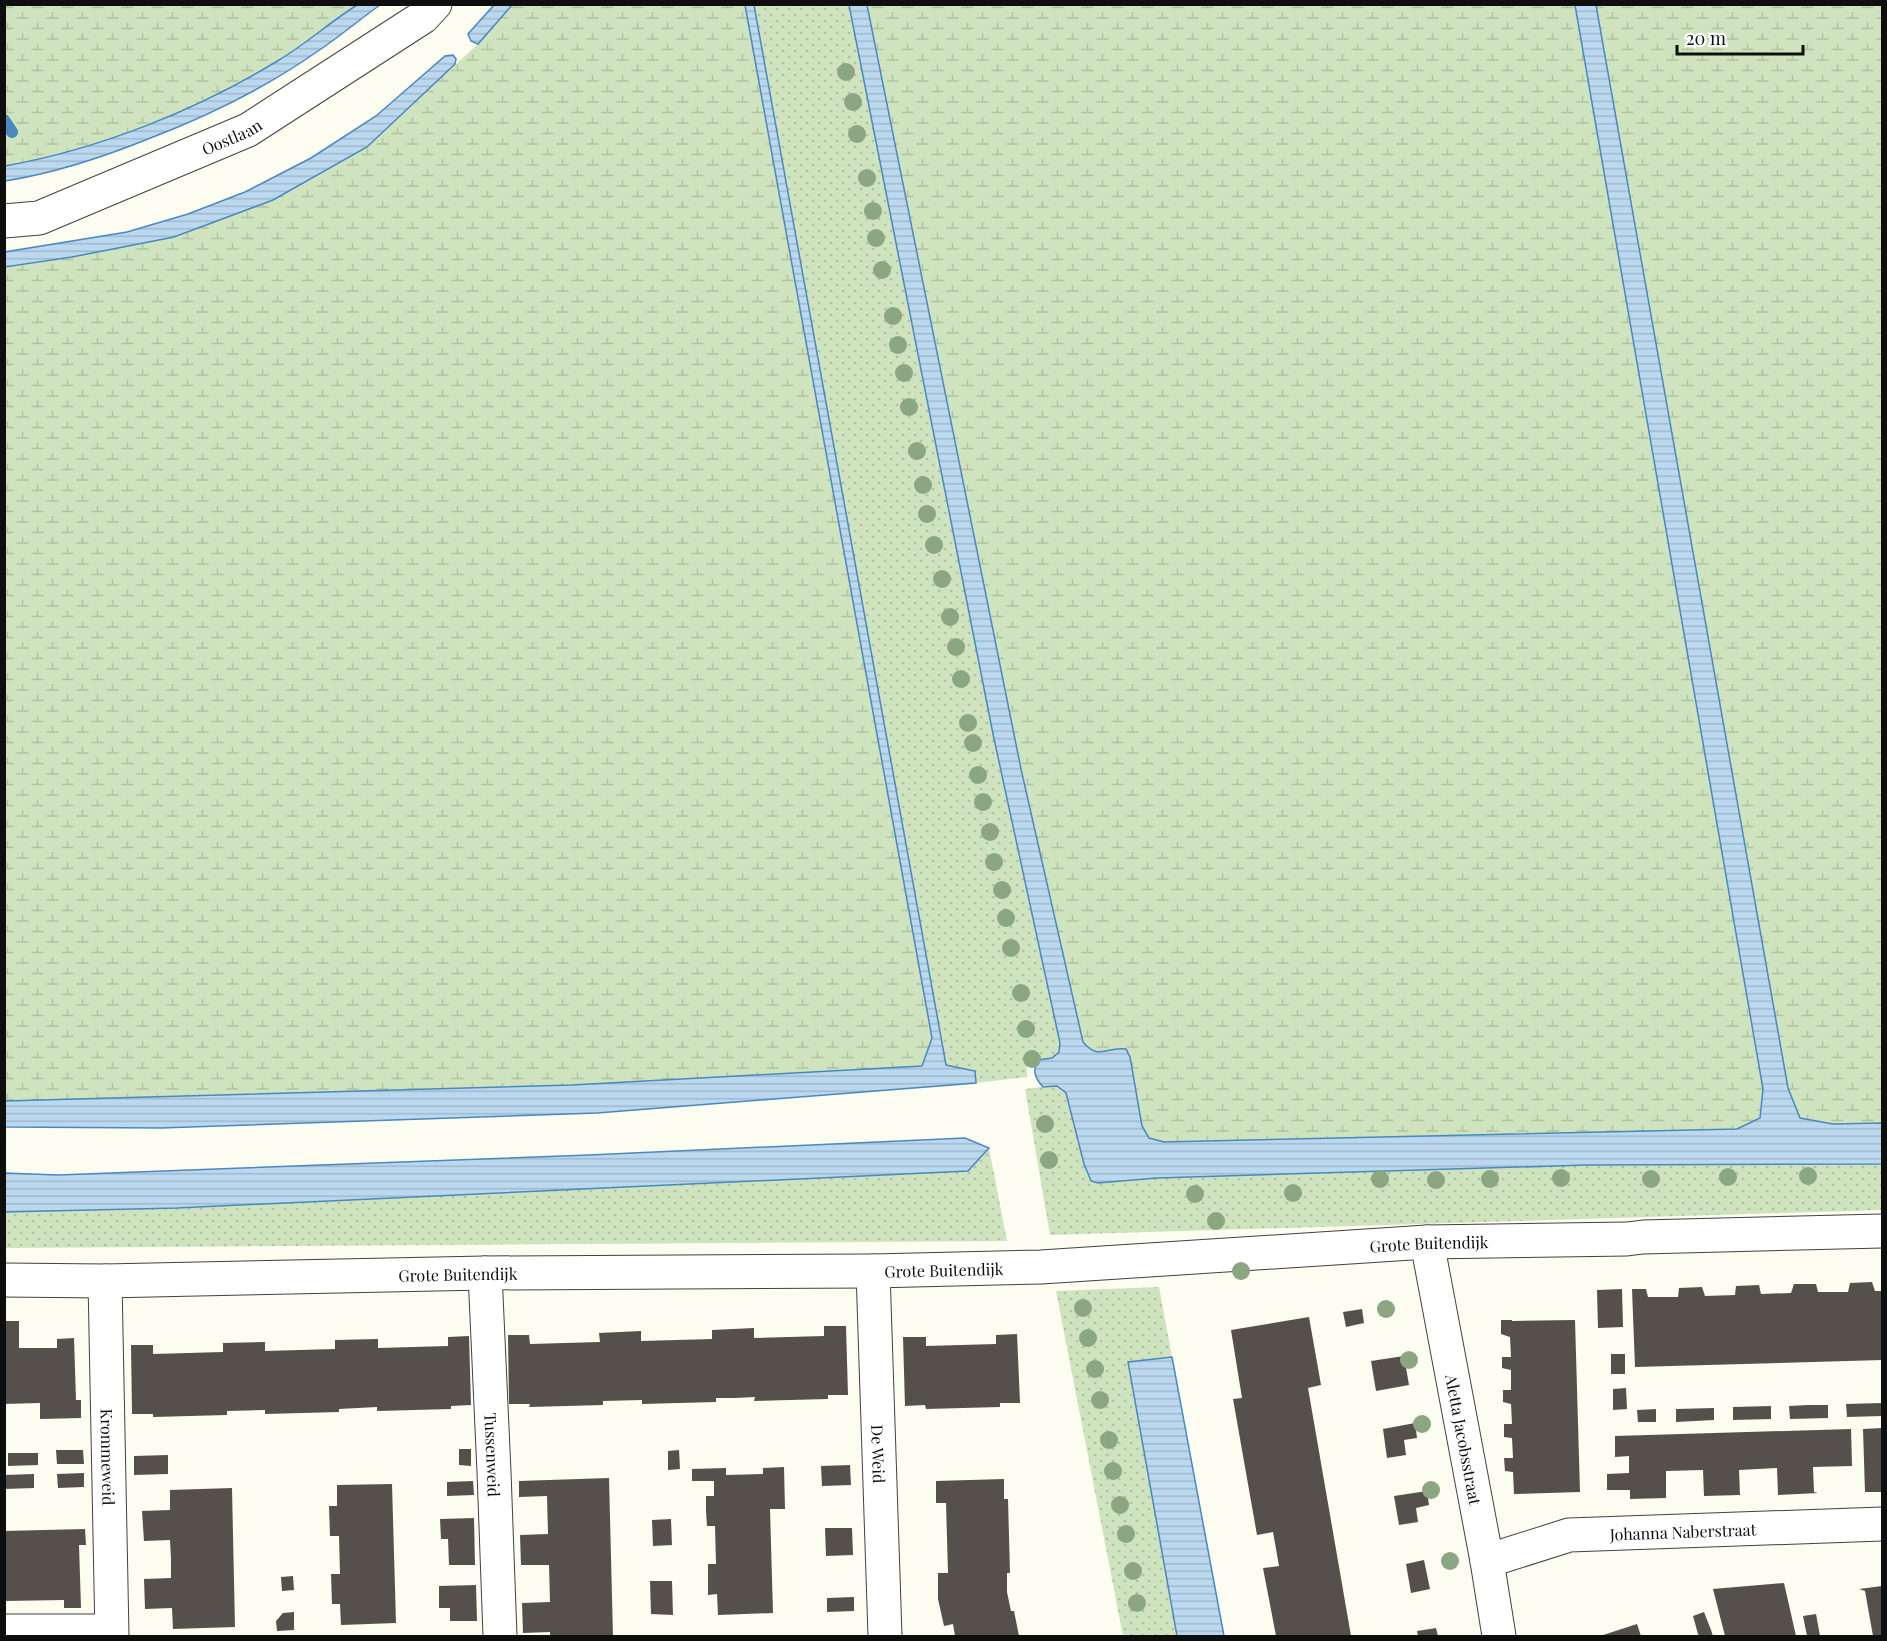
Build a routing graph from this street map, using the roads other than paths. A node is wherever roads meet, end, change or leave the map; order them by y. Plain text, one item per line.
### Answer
1 (435, 4) edge
2 (4, 221) edge
3 (1882, 1231) edge
4 (1427, 1242) junction
5 (873, 1271) junction
6 (484, 1273) junction
7 (4, 1280) edge
8 (105, 1281) junction
9 (1882, 1524) edge
10 (1487, 1561) junction
11 (4, 1631) edge
12 (112, 1634) edge
13 (500, 1636) edge
14 (885, 1636) edge
15 (1499, 1636) edge

1 - 2 street, Oostlaan
3 - 4 street, Grote Buitendijk
4 - 5 street, Grote Buitendijk
4 - 10 street, Aletta Jacobsstraat
5 - 6 street, Grote Buitendijk
5 - 14 street, De Weid
6 - 8 street, Grote Buitendijk
6 - 13 street, Tussenweid
7 - 8 street, Grote Buitendijk
8 - 12 street, Krommeweid
9 - 10 street, Johanna Naberstraat
10 - 15 street, Aletta Jacobsstraat
11 - 12 street, Krommeweid

